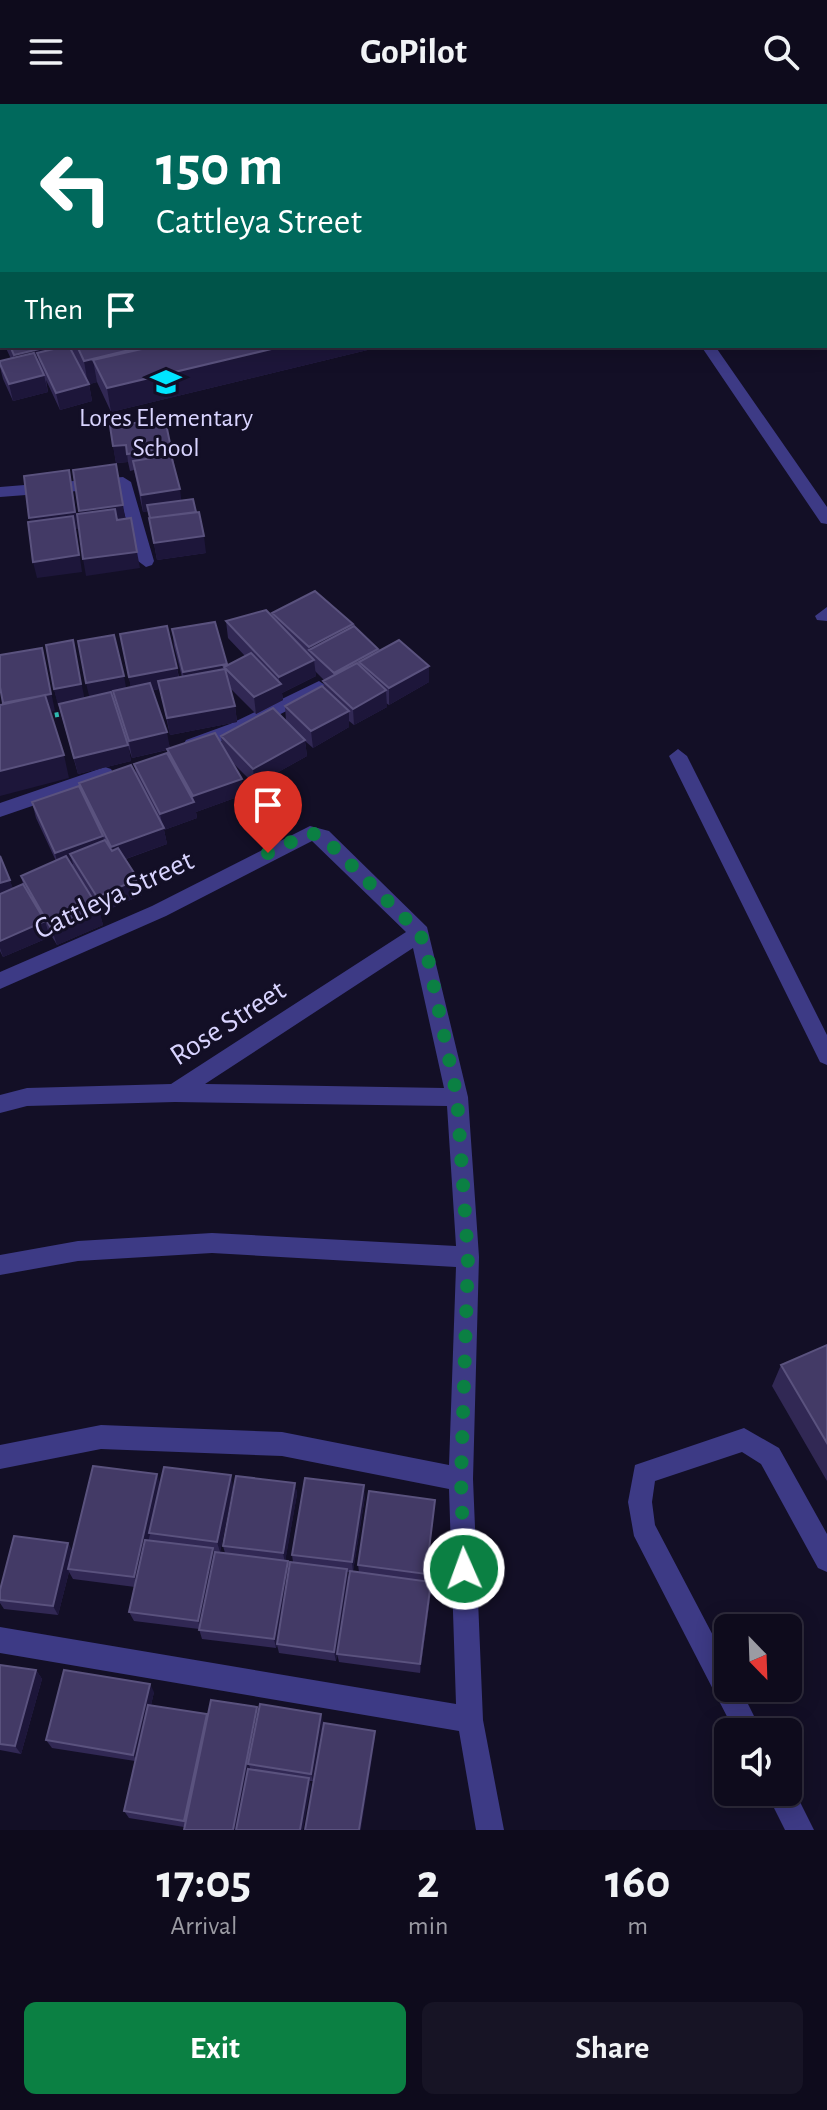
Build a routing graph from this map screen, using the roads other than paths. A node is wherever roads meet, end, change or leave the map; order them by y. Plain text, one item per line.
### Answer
1 (709, 348) edge
2 (0, 492) edge
3 (827, 519) edge
4 (146, 561) dead end
5 (319, 687) edge
6 (177, 750) edge
7 (678, 756) dead end
8 (118, 770) edge
9 (0, 810) edge
10 (420, 933) junction
11 (0, 981) edge
12 (827, 1056) edge
13 (175, 1093) junction
14 (457, 1097) junction
15 (0, 1104) edge
16 (468, 1257) junction
17 (0, 1265) edge
18 (0, 1457) edge
19 (461, 1479) junction
20 (827, 1559) edge
21 (0, 1640) edge
22 (742, 1718) edge
23 (470, 1720) junction
24 (787, 1806) edge
25 (490, 1830) edge
26 (800, 1830) edge

1 - 3 street
2 - 4 street
5 - 6 street
7 - 12 street
8 - 9 street
10 - 11 street, Cattleya Street
10 - 13 street, Rose Street
10 - 14 street
13 - 14 street
13 - 15 street, Rose Street
14 - 16 street
16 - 17 street
16 - 19 street
18 - 19 street
19 - 23 street
20 - 22 street
21 - 23 street
23 - 25 street
24 - 26 street

